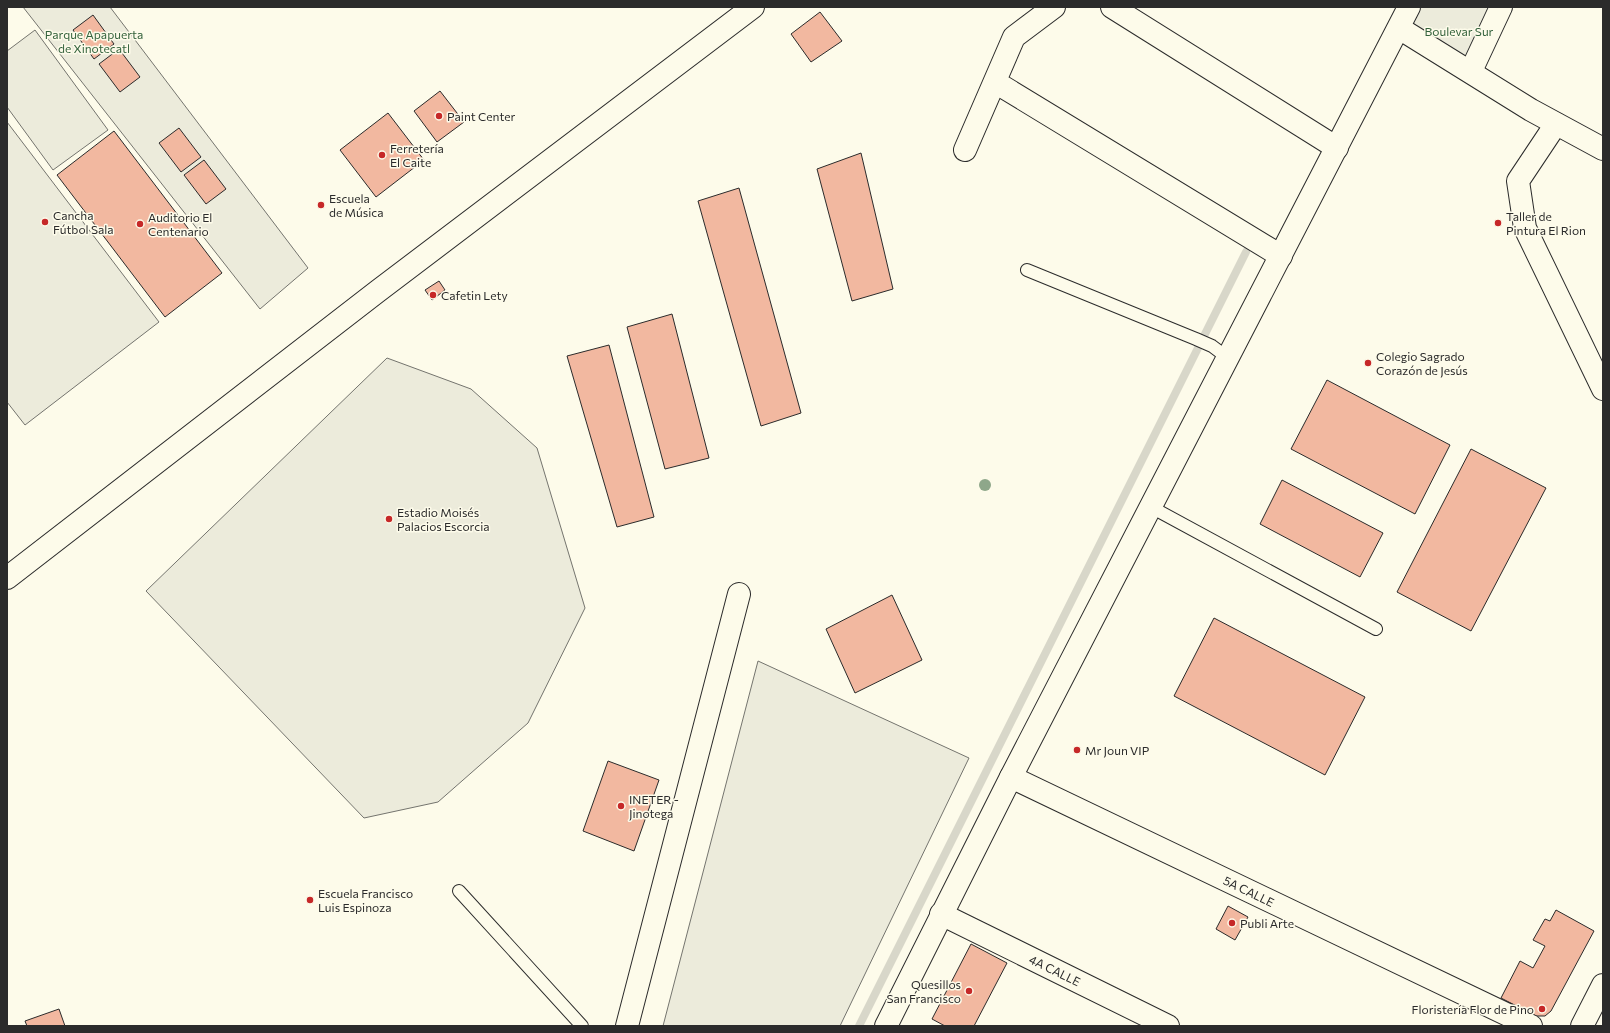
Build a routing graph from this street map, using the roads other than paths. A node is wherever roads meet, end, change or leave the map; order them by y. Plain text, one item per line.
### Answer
1 (753, 7) edge
2 (1054, 7) edge
3 (1112, 7) edge
4 (1501, 7) edge
5 (1402, 14) edge
6 (1471, 71) junction
7 (995, 82) junction
8 (1556, 124) junction
9 (1337, 148) junction
10 (1603, 149) edge
11 (965, 150) dead end
12 (1281, 256) junction
13 (1027, 270) dead end
14 (1228, 358) junction
15 (1603, 389) edge
16 (1151, 507) junction
17 (7, 578) edge
18 (739, 594) dead end
19 (1376, 629) dead end
20 (1010, 777) junction
21 (459, 890) dead end
22 (941, 914) junction
23 (1603, 985) edge
24 (582, 1026) edge
25 (627, 1026) edge
26 (886, 1026) edge
27 (1168, 1026) edge
28 (1532, 1026) edge
29 (1582, 1026) edge

1 - 17 street
2 - 7 street
3 - 9 street
4 - 6 street
5 - 6 street
5 - 9 street
6 - 8 street
7 - 11 street
7 - 12 street
8 - 10 street
8 - 15 street
9 - 12 street
12 - 14 street
13 - 14 lane
14 - 16 street
16 - 19 lane
16 - 20 street
18 - 25 street
20 - 22 street
20 - 28 street, 5A CALLE
21 - 24 lane
22 - 26 street
22 - 27 street, 4A CALLE
23 - 29 street

